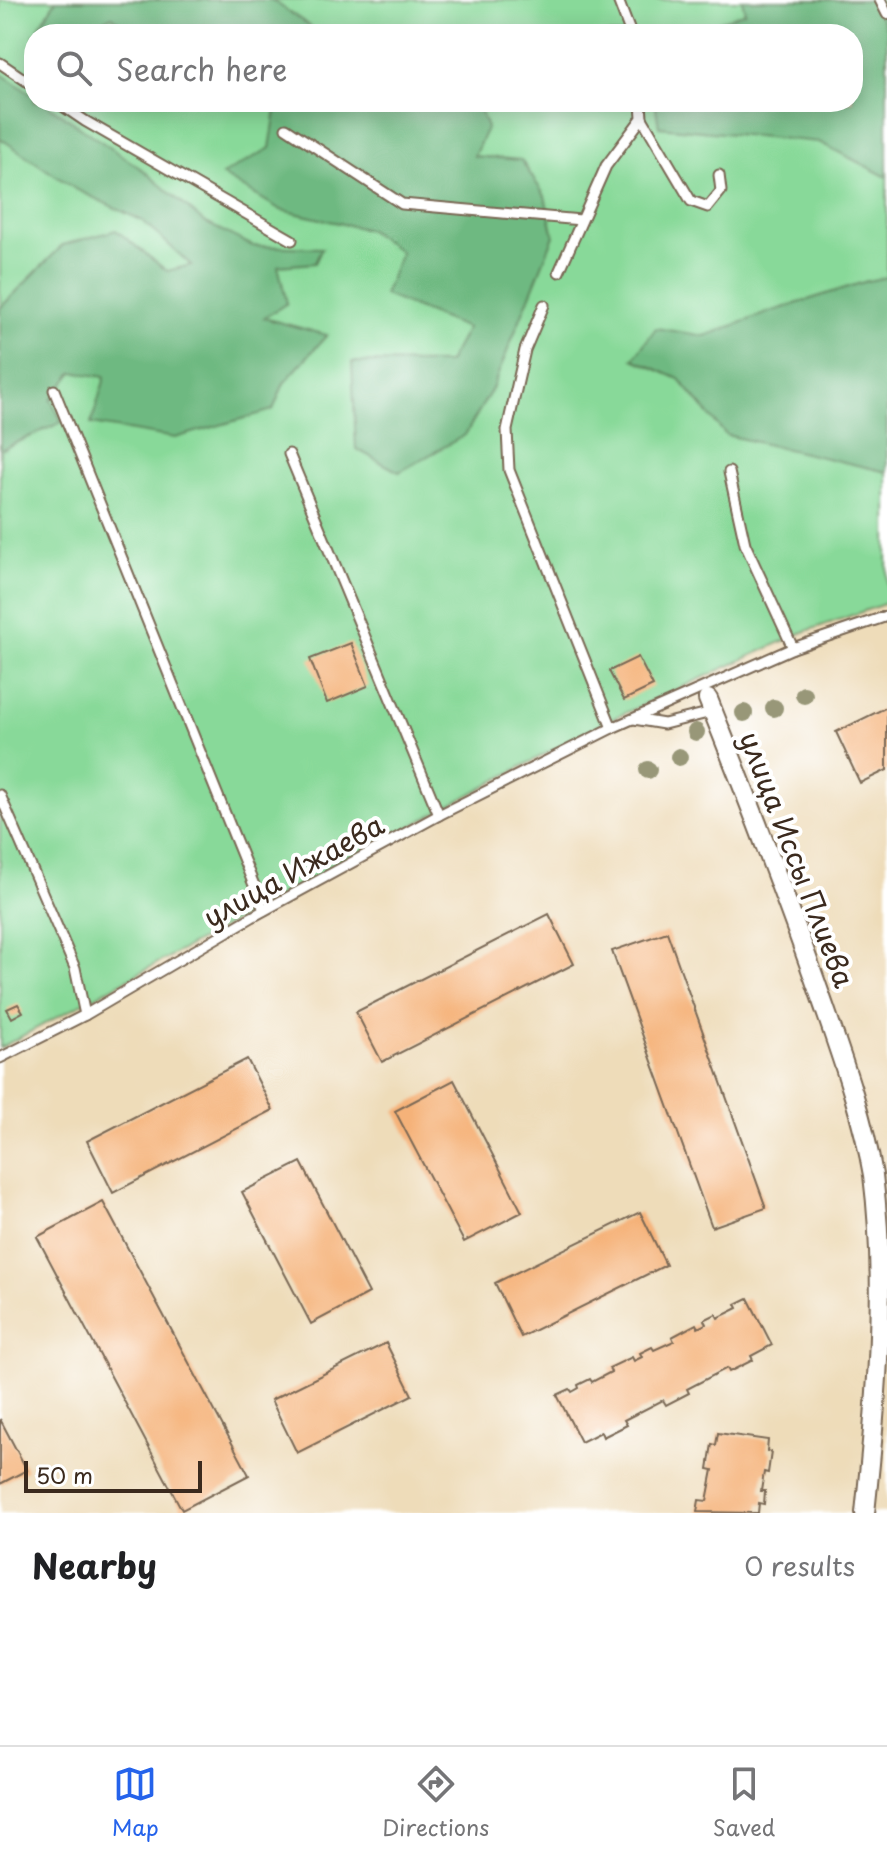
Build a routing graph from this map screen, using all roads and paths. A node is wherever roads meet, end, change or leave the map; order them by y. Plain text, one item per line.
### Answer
1 (618, 0) edge
2 (880, 0) edge
3 (887, 14) edge
4 (627, 24) edge
5 (0, 63) edge
6 (24, 79) edge
7 (72, 112) edge
8 (642, 112) edge
9 (642, 118) junction
10 (286, 128) dead end
11 (719, 175) dead end
12 (581, 220) junction
13 (292, 240) dead end
14 (559, 272) dead end
15 (544, 305) dead end
16 (54, 390) dead end
17 (289, 454) dead end
18 (729, 472) dead end
19 (887, 616) edge
20 (793, 648) junction
21 (710, 706) joint
22 (634, 719) junction
23 (612, 728) junction
24 (0, 795) edge
25 (439, 815) junction
26 (264, 910) junction
27 (85, 1015) junction
28 (0, 1058) edge
29 (885, 1342) edge
30 (865, 1513) edge

1 - 4 lane
2 - 3 lane
5 - 6 lane
7 - 13 lane
8 - 9 lane
9 - 11 lane
9 - 12 lane
10 - 12 lane
12 - 14 lane
15 - 23 lane
16 - 26 lane
17 - 25 lane
18 - 20 lane
19 - 20 lane, улица Ижаева
20 - 22 lane, улица Ижаева
21 - 22 lane
21 - 29 street, улица Иссы Плиева
22 - 23 lane, улица Ижаева
23 - 25 lane, улица Ижаева
24 - 27 lane
25 - 26 lane, улица Ижаева
26 - 27 lane, улица Ижаева
27 - 28 lane, улица Ижаева
29 - 30 street, улица Иссы Плиева

